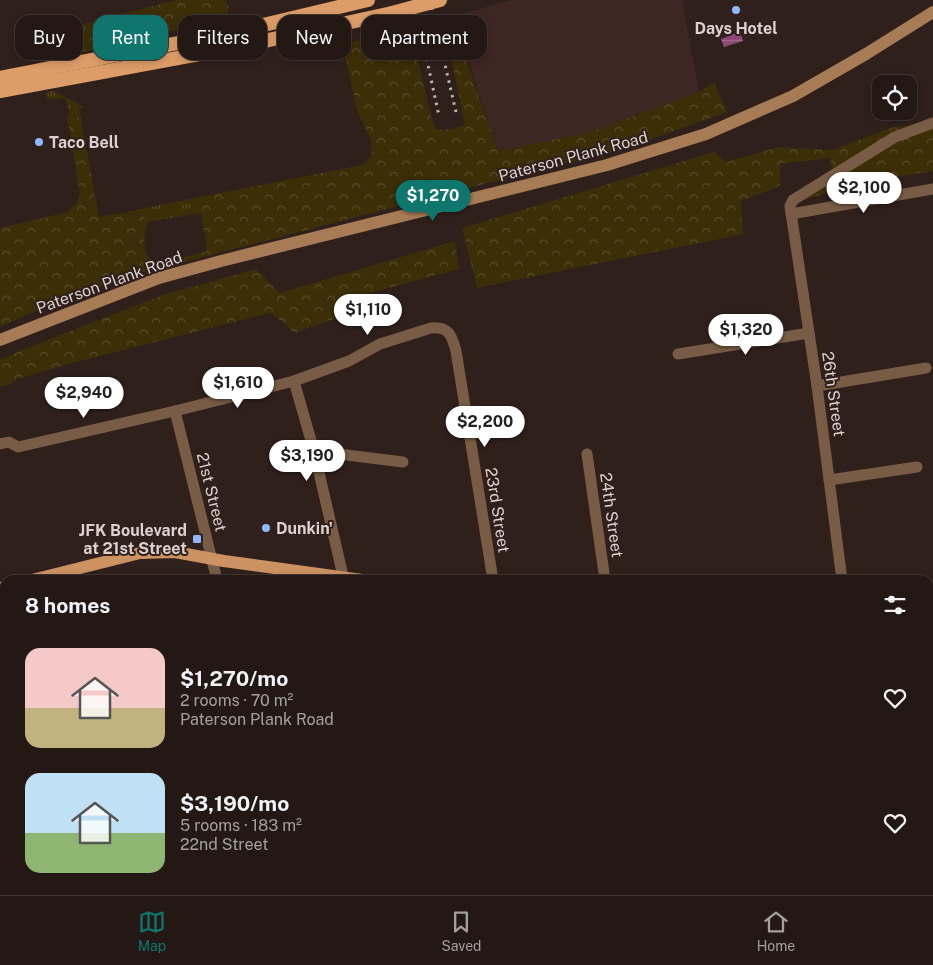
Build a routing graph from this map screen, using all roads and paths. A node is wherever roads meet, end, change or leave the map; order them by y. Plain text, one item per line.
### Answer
1 (368, 0) edge
2 (440, 0) edge
3 (933, 12) edge
4 (0, 78) edge
5 (0, 91) edge
6 (933, 124) edge
7 (933, 189) edge
8 (791, 214) junction
9 (809, 333) junction
10 (0, 340) edge
11 (678, 354) dead end
12 (926, 368) dead end
13 (294, 381) junction
14 (817, 386) junction
15 (175, 411) junction
16 (0, 444) edge
17 (314, 451) junction
18 (587, 454) dead end
19 (403, 462) dead end
20 (917, 467) dead end
21 (829, 480) junction
22 (212, 559) junction
23 (51, 575) edge
24 (216, 575) edge
25 (318, 575) edge
26 (343, 575) edge
27 (492, 575) edge
28 (604, 575) edge
29 (841, 575) edge

1 - 4 highway
2 - 5 highway, bridge
3 - 10 main road, Paterson Plank Road
6 - 8 street
7 - 8 street
8 - 9 street, 26th Street
9 - 11 street
9 - 14 street, 26th Street
12 - 14 street
13 - 15 street
13 - 17 street
13 - 27 street, 23rd Street
14 - 21 street, 26th Street
15 - 16 street
15 - 22 street, 21st Street
17 - 19 street
17 - 26 street
18 - 28 street, 24th Street
20 - 21 street
21 - 29 street, 26th Street
22 - 23 main road
22 - 24 street, 21st Street
22 - 25 main road

